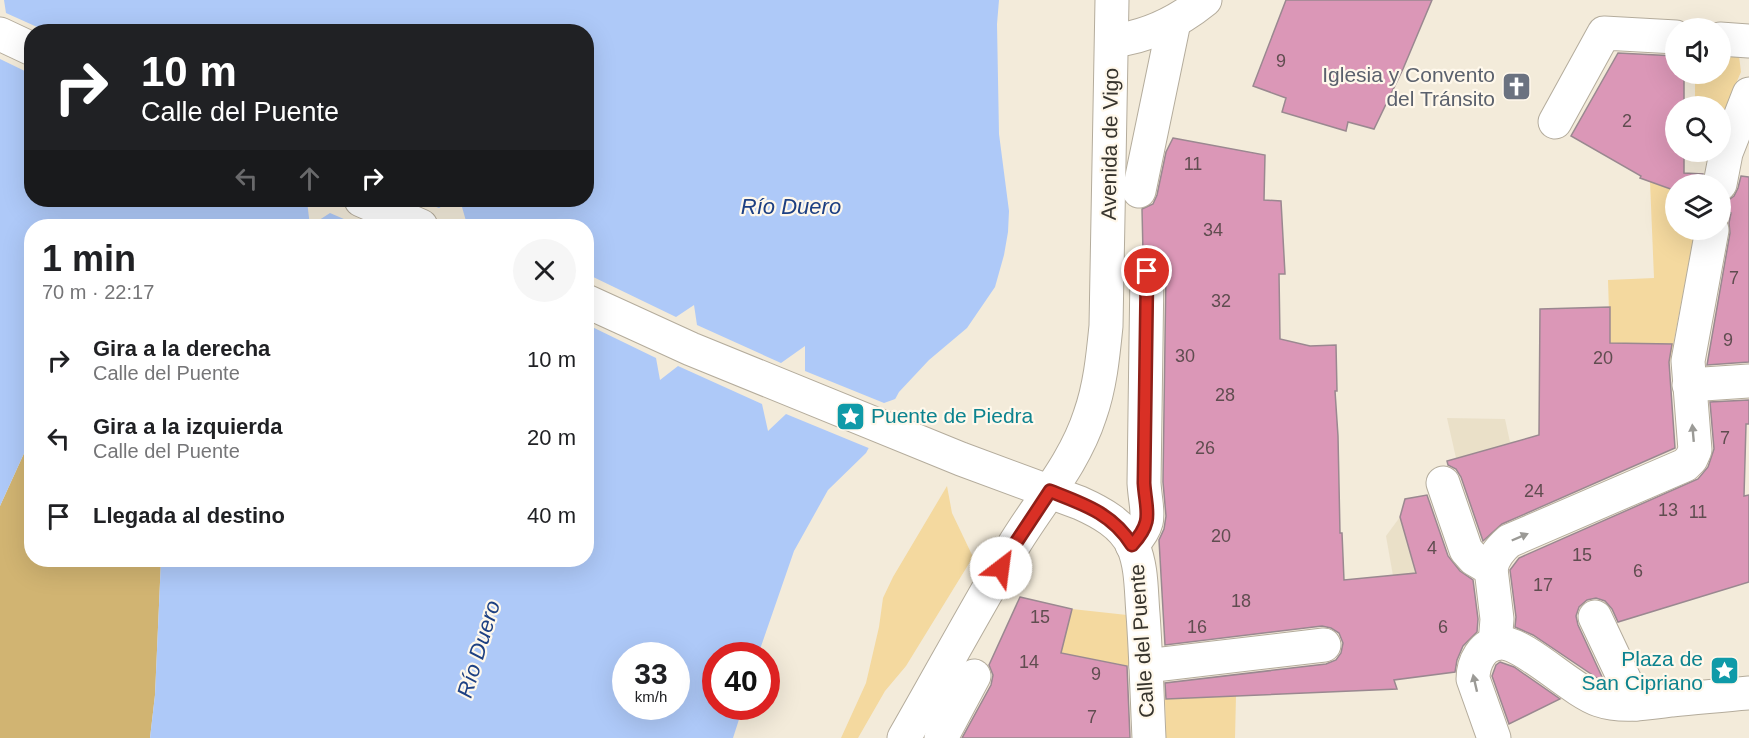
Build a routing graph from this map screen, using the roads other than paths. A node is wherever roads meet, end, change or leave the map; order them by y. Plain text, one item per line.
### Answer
1 (1112, 0) edge
2 (1204, 0) edge
3 (1174, 22) junction
4 (0, 34) edge
5 (1665, 36) edge
6 (1112, 40) junction
7 (1731, 40) edge
8 (1749, 41) edge
9 (24, 45) edge
10 (1749, 94) edge
11 (1555, 122) dead end
12 (1722, 174) edge
13 (1139, 191) dead end
14 (377, 207) edge
15 (405, 219) edge
16 (1710, 240) edge
17 (1147, 271) dead end
18 (594, 305) edge
19 (1749, 381) edge
20 (1689, 386) junction
21 (1443, 483) dead end
22 (1036, 486) junction
23 (1132, 545) junction
24 (1491, 569) junction
25 (1595, 617) dead end
26 (1495, 644) junction
27 (1324, 645) dead end
28 (1146, 666) junction
29 (974, 676) dead end
30 (1749, 693) edge
31 (1636, 704) junction
32 (904, 738) edge
33 (940, 738) edge
34 (1149, 738) edge
35 (1494, 738) edge

1 - 6 street, Avenida de Vigo
2 - 3 street
3 - 6 street
3 - 13 street
4 - 9 street
5 - 11 street
6 - 22 street, Avenida de Vigo
7 - 8 street
10 - 12 street
14 - 15 street
16 - 20 street
17 - 23 street, Calle del Puente
18 - 22 street
19 - 20 street
24 -> 20 street
21 - 24 street
22 - 23 street, Calle del Puente
22 - 32 street, Avenida de Vigo
23 - 28 street, Calle del Puente
24 - 26 street
25 - 31 street
26 - 31 street
35 -> 26 street
27 - 28 street
28 - 34 street, Calle del Puente
29 - 33 street
30 - 31 street

